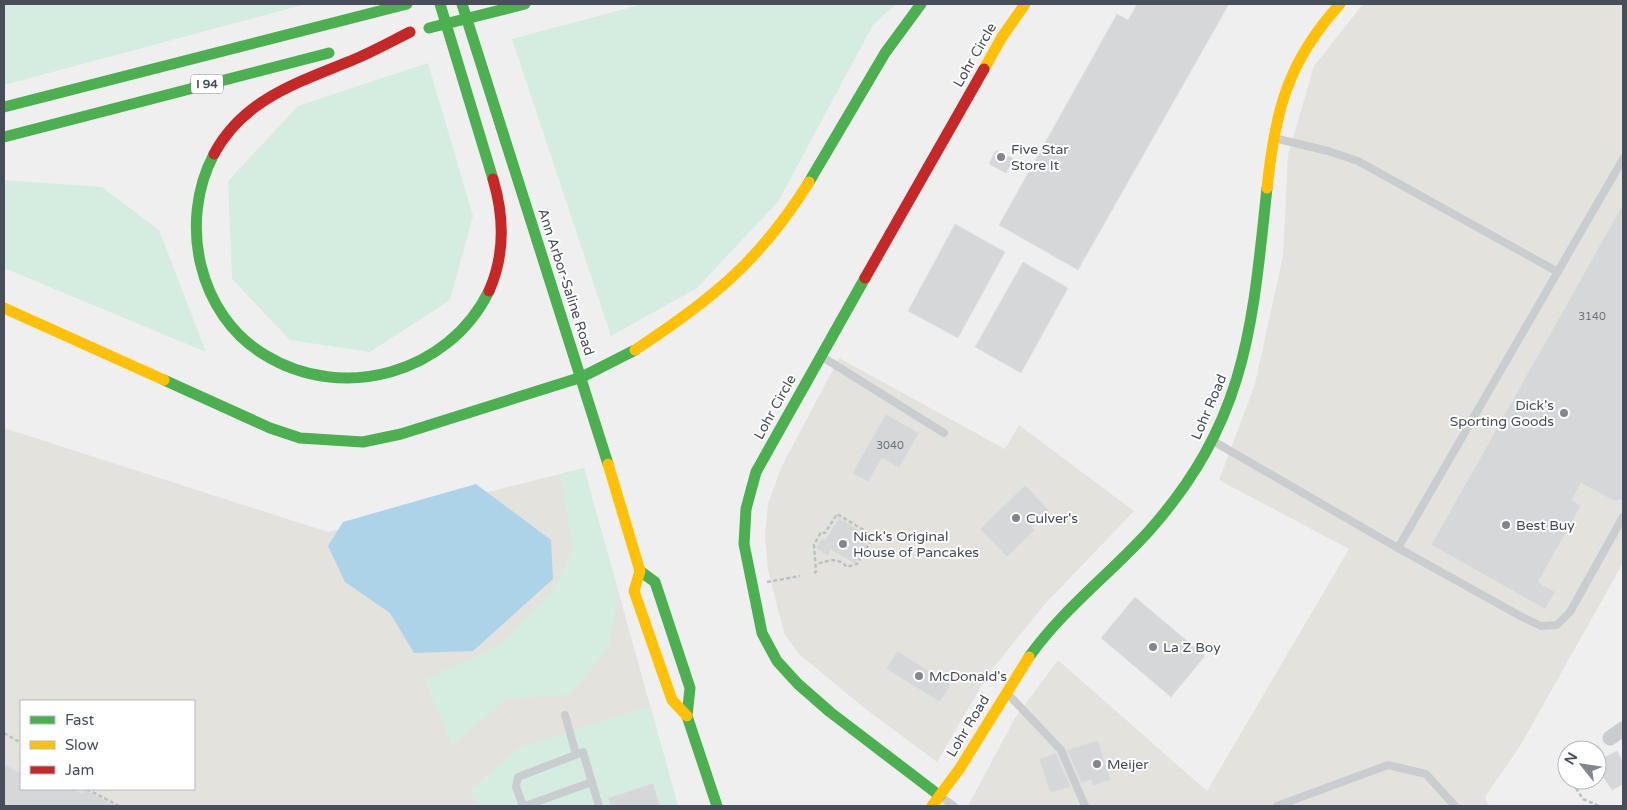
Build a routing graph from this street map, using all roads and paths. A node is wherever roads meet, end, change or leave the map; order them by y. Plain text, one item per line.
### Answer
1 (407, 4) edge
2 (440, 4) edge
3 (462, 4) edge
4 (525, 4) edge
5 (921, 4) edge
6 (1025, 4) edge
7 (1340, 4) edge
8 (410, 32) junction
9 (4, 108) edge
10 (4, 136) edge
11 (1272, 138) junction
12 (1623, 159) edge
13 (1558, 272) junction
14 (4, 308) edge
15 (821, 356) junction
16 (582, 377) junction
17 (944, 433) dead end
18 (1213, 441) junction
19 (1623, 517) edge
20 (1398, 548) junction
21 (816, 564) junction
22 (640, 571) junction
23 (814, 573) dead end
24 (800, 576) dead end
25 (766, 582) dead end
26 (1006, 691) junction
27 (565, 715) dead end
28 (687, 716) junction
29 (1623, 729) edge
30 (4, 734) edge
31 (1610, 738) dead end
32 (20, 742) edge
33 (576, 754) junction
34 (592, 782) junction
35 (89, 790) edge
36 (1577, 790) edge
37 (940, 796) junction
38 (119, 806) edge
39 (524, 806) edge
40 (599, 806) edge
41 (717, 806) edge
42 (932, 806) edge
43 (954, 806) edge
44 (1085, 806) edge
45 (1277, 806) edge
46 (1455, 806) edge
47 (1599, 806) edge

1 - 9 main road, I 94
2 - 8 main road
3 - 16 main road, Ann Arbor-Saline Road
4 - 8 main road, I 94
5 - 16 main road
6 - 15 main road, Lohr Circle
7 - 11 main road, Lohr Road
8 - 10 main road, I 94
11 - 13 lane
11 - 18 main road, Lohr Road
12 - 13 lane
13 - 20 lane
14 - 16 main road
15 - 17 lane
15 - 37 main road, Lohr Circle
16 - 22 main road, Ann Arbor-Saline Road
18 - 20 lane
18 - 26 main road, Lohr Road
19 - 20 lane
21 - 21 path
21 - 23 path
22 - 28 main road, Ann Arbor-Saline Road
22 - 28 main road, Ann Arbor-Saline Road
24 - 25 path
26 - 37 main road, Lohr Road
26 - 44 lane
27 - 33 lane
28 - 41 main road, Ann Arbor-Saline Road
29 - 31 street
30 - 32 path
33 - 34 lane
33 - 39 lane
34 - 39 lane
34 - 40 lane
35 - 38 path
36 - 47 path
37 - 42 main road, Lohr Road
37 - 43 lane
45 - 46 lane

